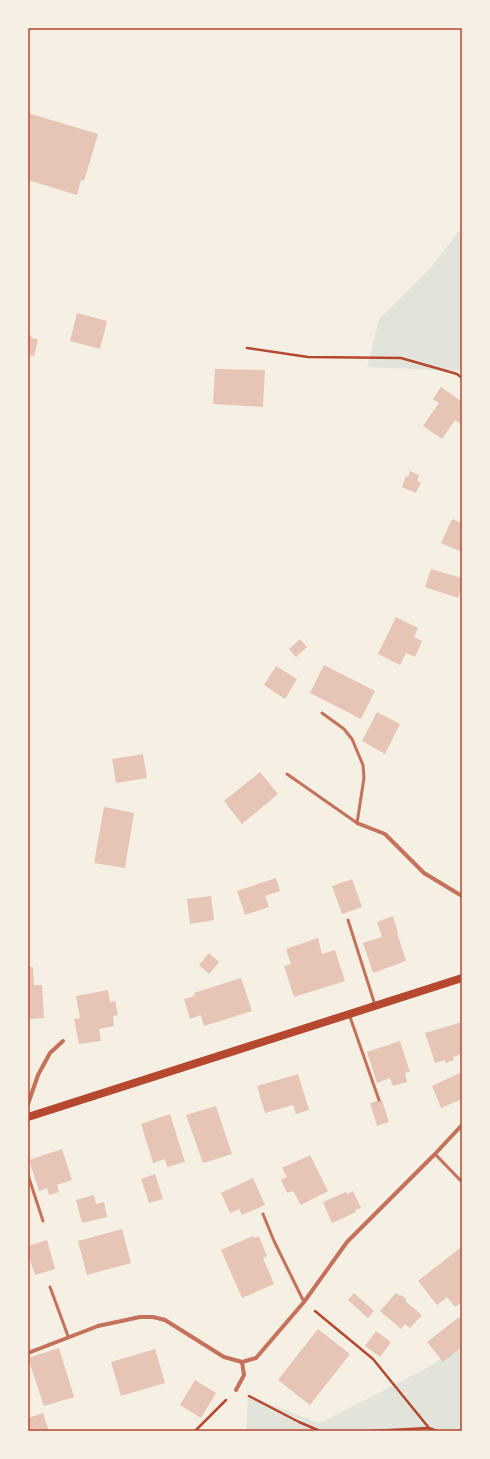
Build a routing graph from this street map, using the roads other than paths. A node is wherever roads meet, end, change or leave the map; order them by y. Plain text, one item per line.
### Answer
1 (322, 713) dead end
2 (287, 774) dead end
3 (357, 823) junction
4 (462, 896) edge
5 (348, 920) dead end
6 (462, 978) edge
7 (375, 1006) junction
8 (349, 1014) junction
9 (63, 1041) dead end
10 (379, 1100) dead end
11 (28, 1104) edge
12 (28, 1117) edge
13 (462, 1125) edge
14 (435, 1154) junction
15 (28, 1175) edge
16 (462, 1182) edge
17 (263, 1214) dead end
18 (43, 1221) dead end
19 (50, 1287) dead end
20 (304, 1302) junction
21 (68, 1336) junction
22 (28, 1353) edge
23 (242, 1362) junction
24 (236, 1390) road end

1 - 3 lane
2 - 3 lane
3 - 4 street
5 - 7 lane
6 - 7 main road
7 - 8 main road
8 - 10 lane
8 - 12 main road
9 - 11 street
13 - 14 street
14 - 16 lane
14 - 20 street
15 - 18 lane
17 - 20 lane
19 - 21 lane
20 - 23 street
21 - 22 street
21 - 23 street
23 - 24 street

